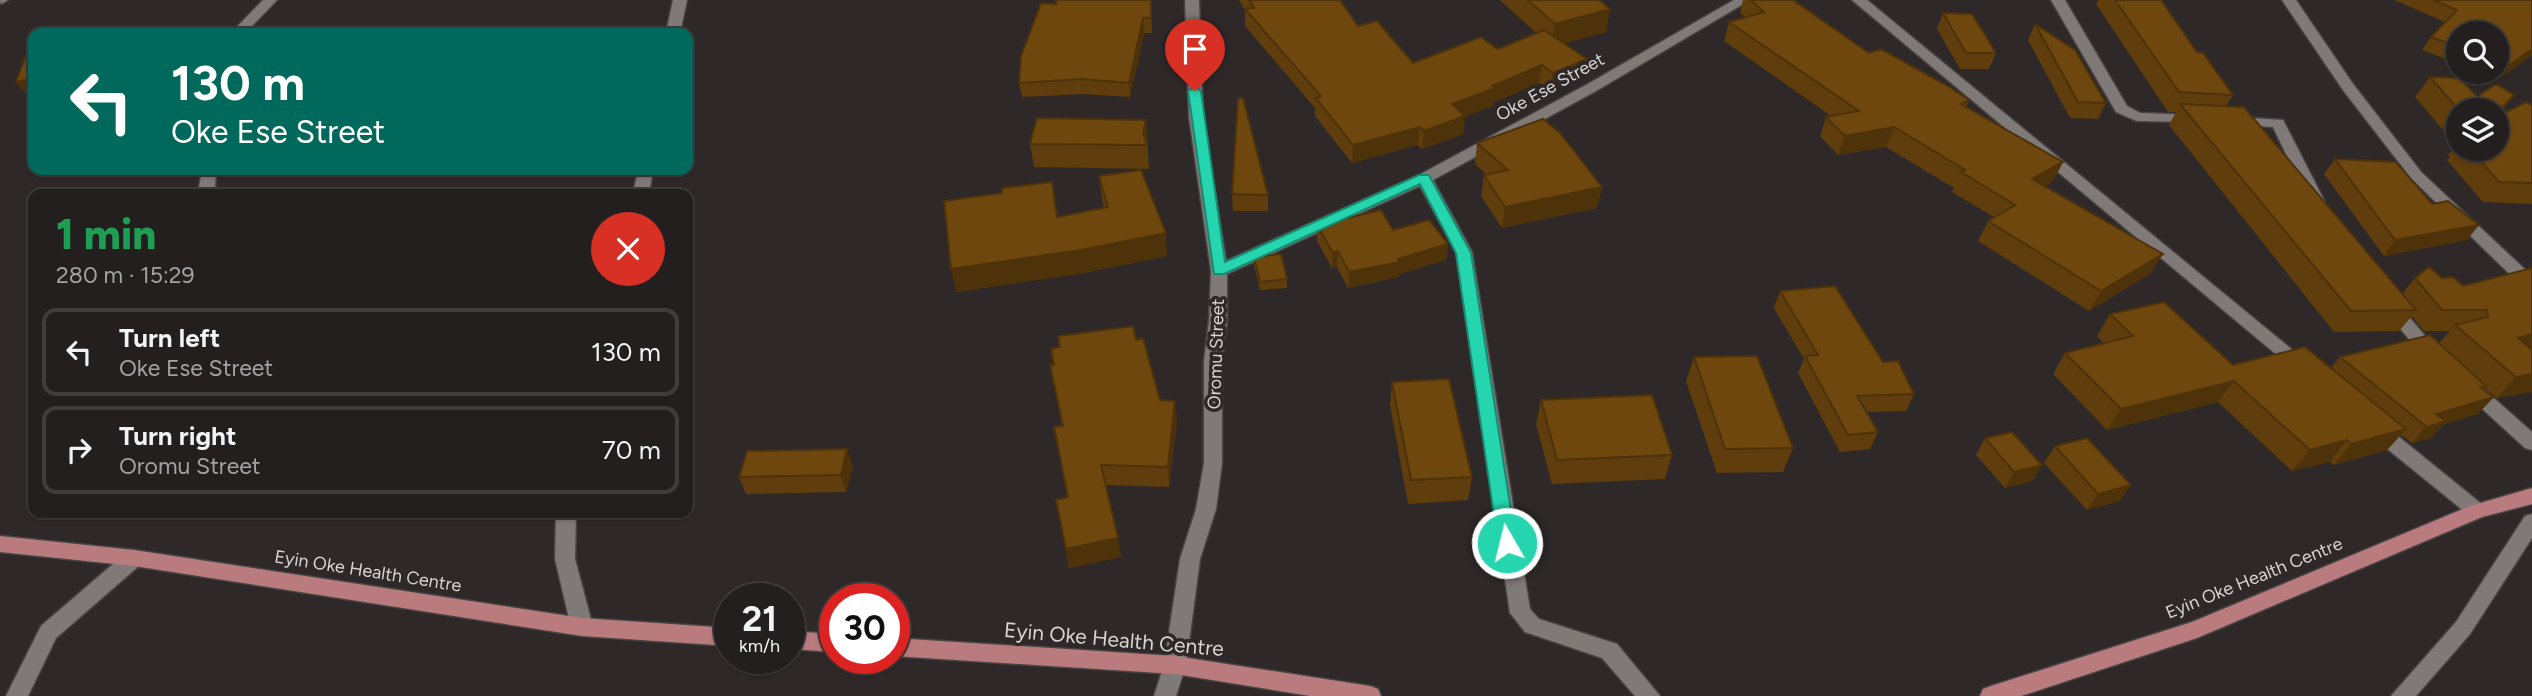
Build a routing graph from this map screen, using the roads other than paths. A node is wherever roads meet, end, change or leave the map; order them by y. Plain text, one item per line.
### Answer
1 (270, 0) edge
2 (1192, 0) edge
3 (1744, 0) edge
4 (1859, 0) edge
5 (2058, 0) edge
6 (2288, 0) edge
7 (678, 1) edge
8 (243, 28) edge
9 (674, 28) edge
10 (1424, 178) junction
11 (2323, 215) edge
12 (1219, 271) junction
13 (2532, 286) edge
14 (2377, 290) edge
15 (2317, 379) edge
16 (2360, 414) edge
17 (2532, 443) edge
18 (2532, 496) edge
19 (2477, 512) junction
20 (566, 518) edge
21 (2532, 522) edge
22 (0, 544) edge
23 (134, 558) junction
24 (582, 627) junction
25 (714, 636) edge
26 (910, 648) edge
27 (1175, 665) junction
28 (17, 696) edge
29 (1165, 696) edge
30 (1370, 696) edge
31 (1649, 696) edge
32 (1991, 696) edge
33 (2402, 696) edge

1 - 8 street
2 - 12 street, Oromu Street
3 - 10 street, Oke Ese Street
4 - 15 street
5 - 11 street
6 - 13 street
7 - 9 street
10 - 12 street, Oke Ese Street
10 - 31 street
12 - 27 street, Oromu Street
14 - 17 street
16 - 19 street
18 - 19 main road, Eyin Oke Health Centre
19 - 32 main road, Eyin Oke Health Centre
20 - 24 street
21 - 33 street
22 - 23 main road, Eyin Oke Health Centre
23 - 24 main road, Eyin Oke Health Centre
23 - 28 street
24 - 25 main road, Eyin Oke Health Centre
26 - 27 main road, Eyin Oke Health Centre
27 - 29 street, Oromu Street
27 - 30 main road, Eyin Oke Health Centre

